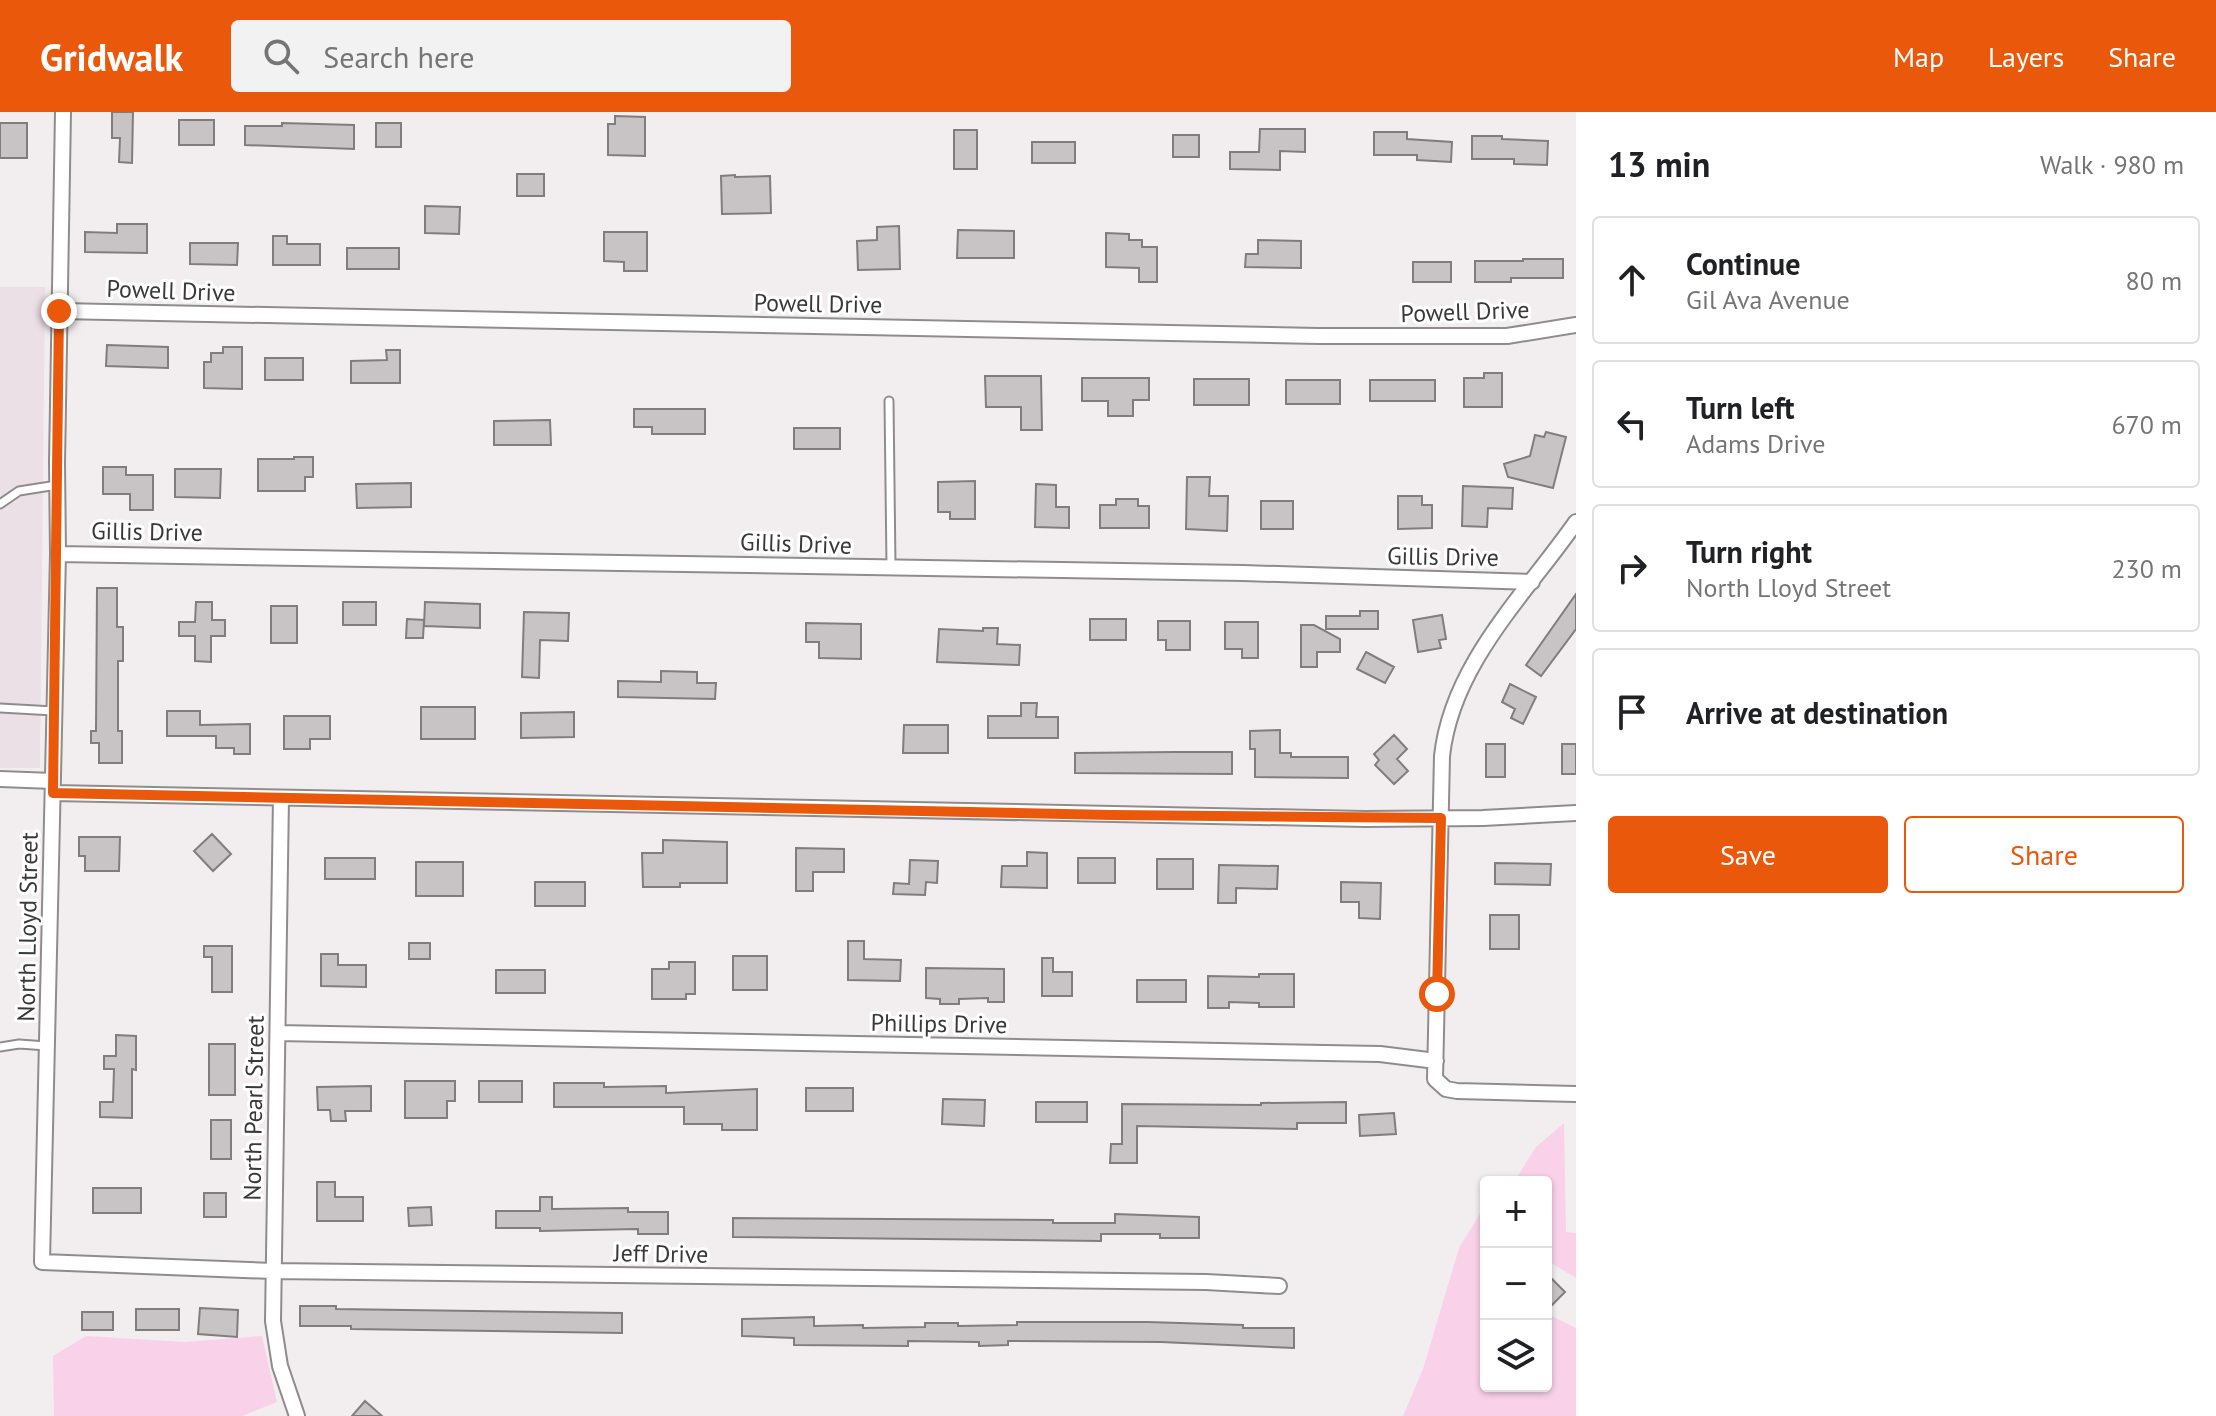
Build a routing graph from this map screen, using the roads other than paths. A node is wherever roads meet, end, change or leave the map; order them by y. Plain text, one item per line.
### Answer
1 (63, 112) edge
2 (59, 311) junction
3 (1576, 325) edge
4 (889, 401) dead end
5 (57, 485) junction
6 (0, 504) edge
7 (1576, 522) edge
8 (58, 554) junction
9 (891, 569) junction
10 (1532, 582) junction
11 (0, 708) edge
12 (54, 711) junction
13 (0, 779) edge
14 (53, 787) junction
15 (281, 798) junction
16 (1576, 813) edge
17 (1441, 818) junction
18 (278, 1033) junction
19 (47, 1046) junction
20 (0, 1047) edge
21 (1436, 1061) junction
22 (1576, 1094) edge
23 (42, 1262) joint
24 (272, 1271) junction
25 (1279, 1286) dead end
26 (297, 1416) edge

1 - 2 street, North Lloyd Street
2 - 3 street, Powell Drive
2 - 5 street, North Lloyd Street
4 - 9 lane
5 - 6 lane
5 - 8 street, North Lloyd Street
7 - 10 street
8 - 9 street, Gillis Drive
8 - 12 street, North Lloyd Street
9 - 10 street, Gillis Drive
10 - 17 street
11 - 12 lane
12 - 14 street, North Lloyd Street
13 - 14 street
14 - 15 street
14 - 19 street, North Lloyd Street
15 - 17 street
15 - 18 street, North Pearl Street
16 - 17 street
17 - 21 street
18 - 21 street, Phillips Drive
18 - 24 street, North Pearl Street
19 - 20 lane
19 - 23 street, North Lloyd Street
21 - 22 street
23 - 24 street, Jeff Drive
24 - 25 street, Jeff Drive
24 - 26 street, North Pearl Street

